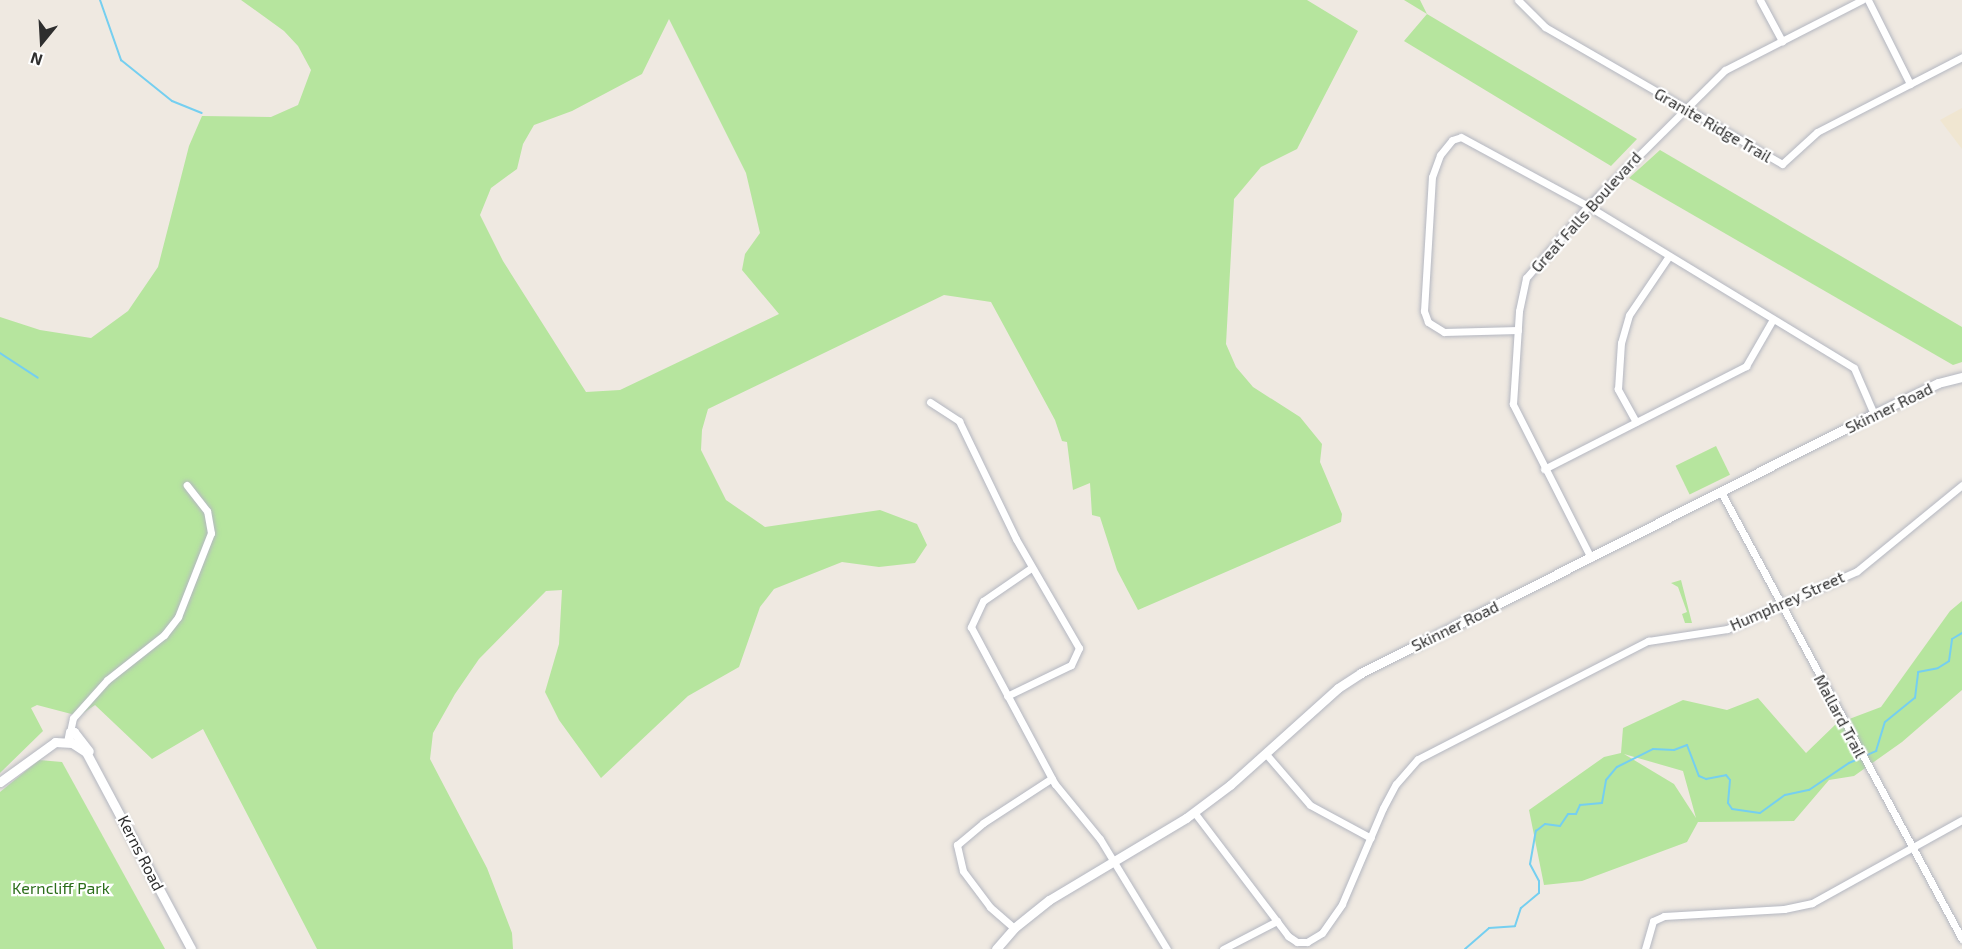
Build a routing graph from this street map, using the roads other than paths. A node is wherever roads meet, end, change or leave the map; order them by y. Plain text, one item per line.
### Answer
1 (1518, 0) edge
2 (1760, 0) edge
3 (1862, 0) edge
4 (1868, 0) edge
5 (1782, 41) junction
6 (1962, 57) edge
7 (1910, 84) junction
8 (1684, 108) junction
9 (1588, 206) junction
10 (1669, 256) junction
11 (1773, 319) junction
12 (1518, 330) junction
13 (1962, 377) edge
14 (930, 402) dead end
15 (1874, 414) junction
16 (1636, 422) junction
17 (1544, 469) junction
18 (187, 485) dead end
19 (1962, 485) edge
20 (1720, 492) junction
21 (1591, 558) junction
22 (1031, 568) junction
23 (1782, 605) junction
24 (1006, 696) junction
25 (70, 732) junction
26 (68, 742) junction
27 (1266, 754) junction
28 (90, 757) junction
29 (1052, 778) junction
30 (0, 782) edge
31 (1194, 812) junction
32 (1962, 820) edge
33 (1371, 838) junction
34 (1911, 849) junction
35 (1114, 861) junction
36 (1277, 921) junction
37 (1014, 928) junction
38 (1962, 939) edge
39 (191, 949) edge
40 (996, 949) edge
41 (1167, 949) edge
42 (1223, 949) edge
43 (1645, 949) edge

1 - 8 street, Granite Ridge Trail
2 - 5 street
3 - 5 street, Great Falls Boulevard
4 - 7 street
5 - 8 street, Great Falls Boulevard
6 - 7 street, Granite Ridge Trail
7 - 8 street, Granite Ridge Trail
8 - 9 street, Great Falls Boulevard
9 - 10 street
9 - 12 street, Great Falls Boulevard
9 - 12 street
10 - 11 street
10 - 16 street
11 - 15 street
11 - 16 street
12 - 17 street, Great Falls Boulevard
13 - 15 street, Skinner Road
14 - 22 street
15 - 20 street, Skinner Road
16 - 17 street
17 - 21 street, Great Falls Boulevard
18 - 25 street
19 - 23 street, Humphrey Street
20 - 21 street, Skinner Road
20 - 23 street, Mallard Trail
21 - 27 street, Skinner Road
22 - 24 street
22 - 24 street
23 - 33 street, Humphrey Street
23 - 34 street, Mallard Trail
24 - 29 street
25 - 26 street
25 - 28 street, Kerns Road
26 - 28 street, Kerns Road
26 - 30 street
27 - 31 street, Skinner Road
27 - 33 street
28 - 39 street, Kerns Road
29 - 35 street
29 - 37 street
31 - 35 street, Skinner Road
31 - 36 street
32 - 34 street
33 - 36 street, Humphrey Street
34 - 38 street, Mallard Trail
34 - 43 street
35 - 37 street, Skinner Road
35 - 41 street
36 - 42 street
37 - 40 street, Skinner Road

